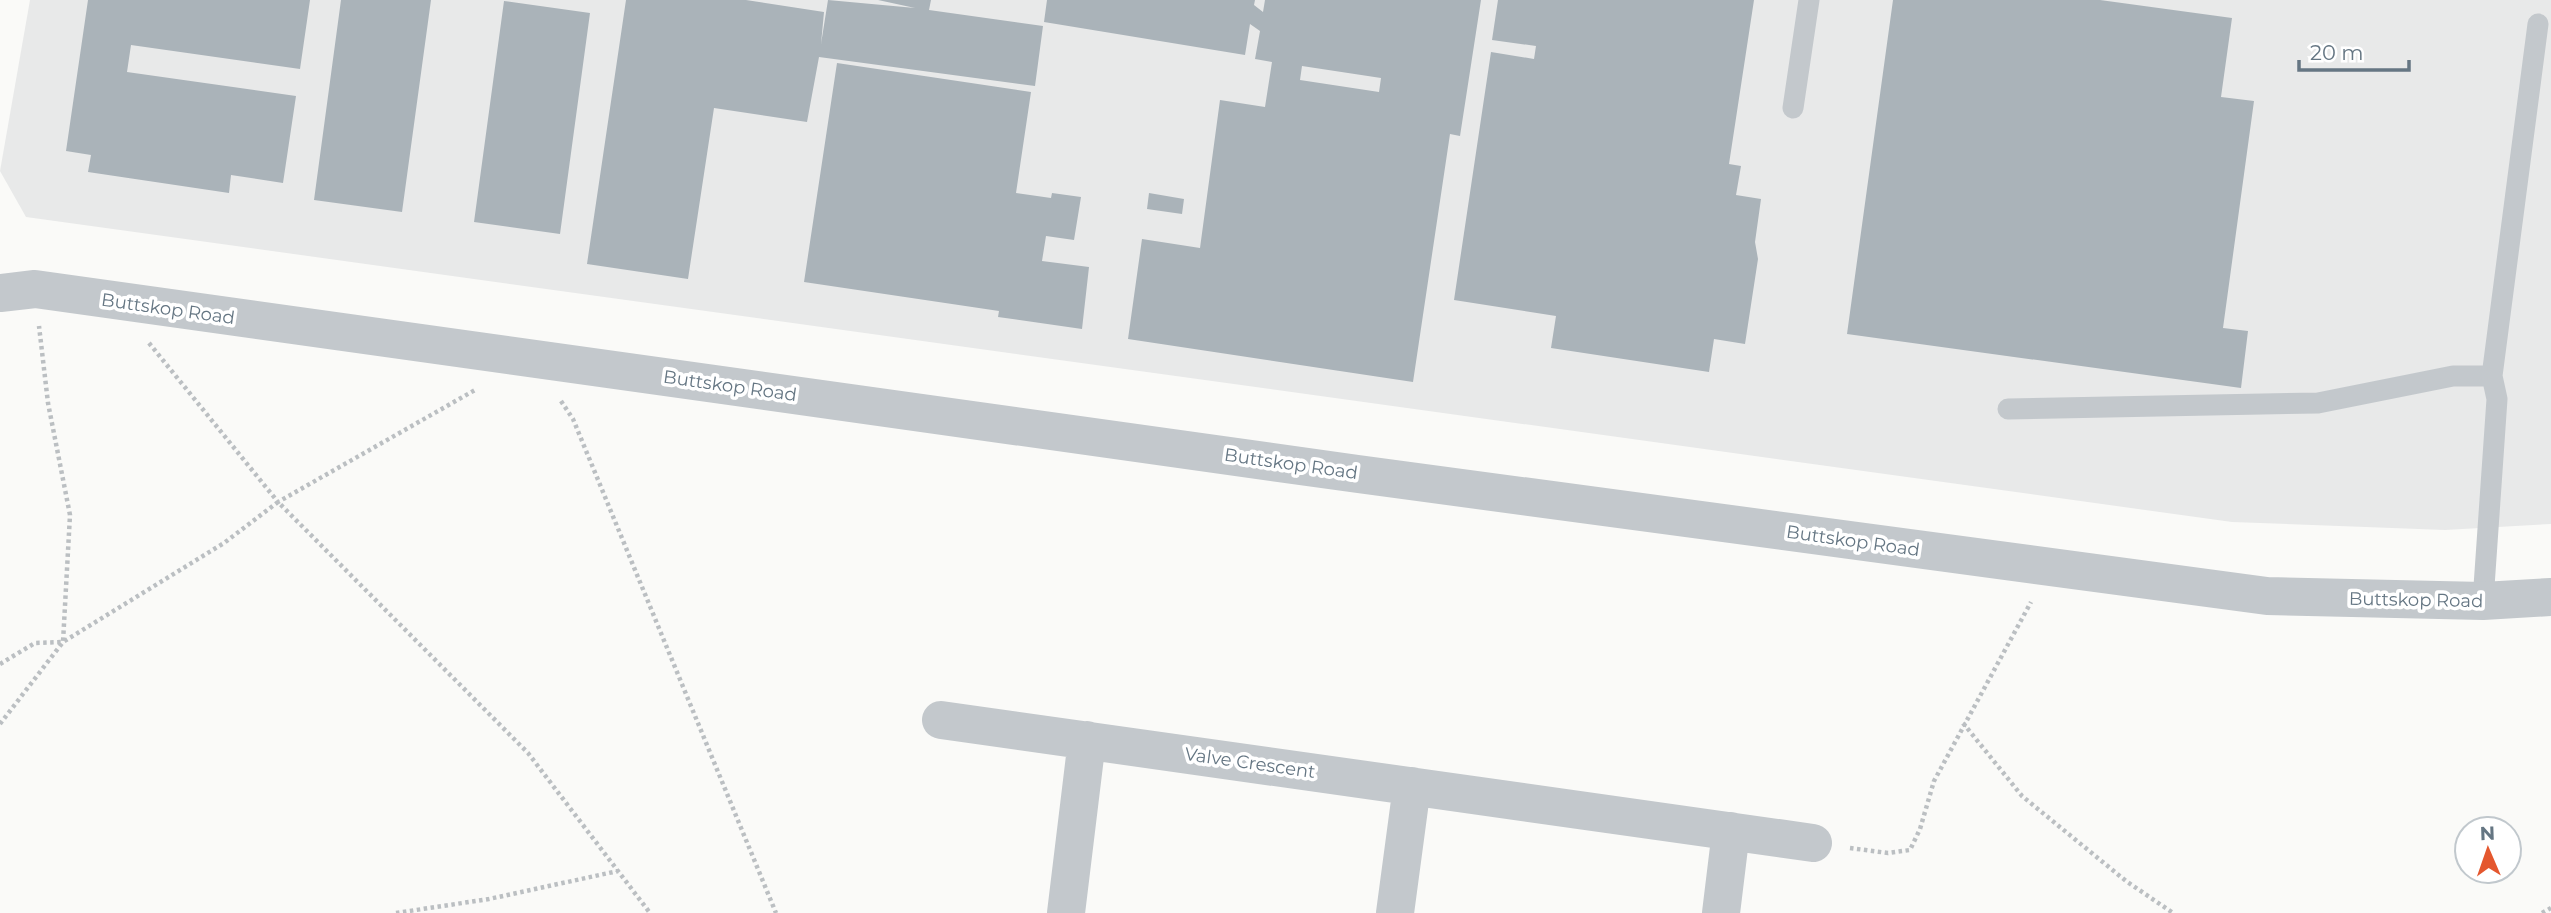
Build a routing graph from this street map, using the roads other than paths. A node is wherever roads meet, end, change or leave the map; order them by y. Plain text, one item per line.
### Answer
1 (1809, 0) edge
2 (2538, 24) dead end
3 (1793, 108) dead end
4 (0, 266) edge
5 (24, 299) edge
6 (2492, 376) junction
7 (2008, 409) dead end
8 (2551, 597) edge
9 (2483, 601) junction
10 (941, 720) dead end
11 (1087, 740) junction
12 (1412, 786) junction
13 (1731, 831) junction
14 (1813, 843) road end
15 (1066, 913) edge
16 (1395, 913) edge
17 (1721, 913) edge

1 - 3 lane
2 - 6 lane
4 - 5 street, Buttskop Road
5 - 9 street, Buttskop Road
6 - 7 lane
6 - 9 lane
8 - 9 street, Buttskop Road
10 - 11 street, Valve Crescent
11 - 12 street, Valve Crescent
11 - 15 street
12 - 13 street, Valve Crescent
12 - 16 street
13 - 14 street, Valve Crescent
13 - 17 street

